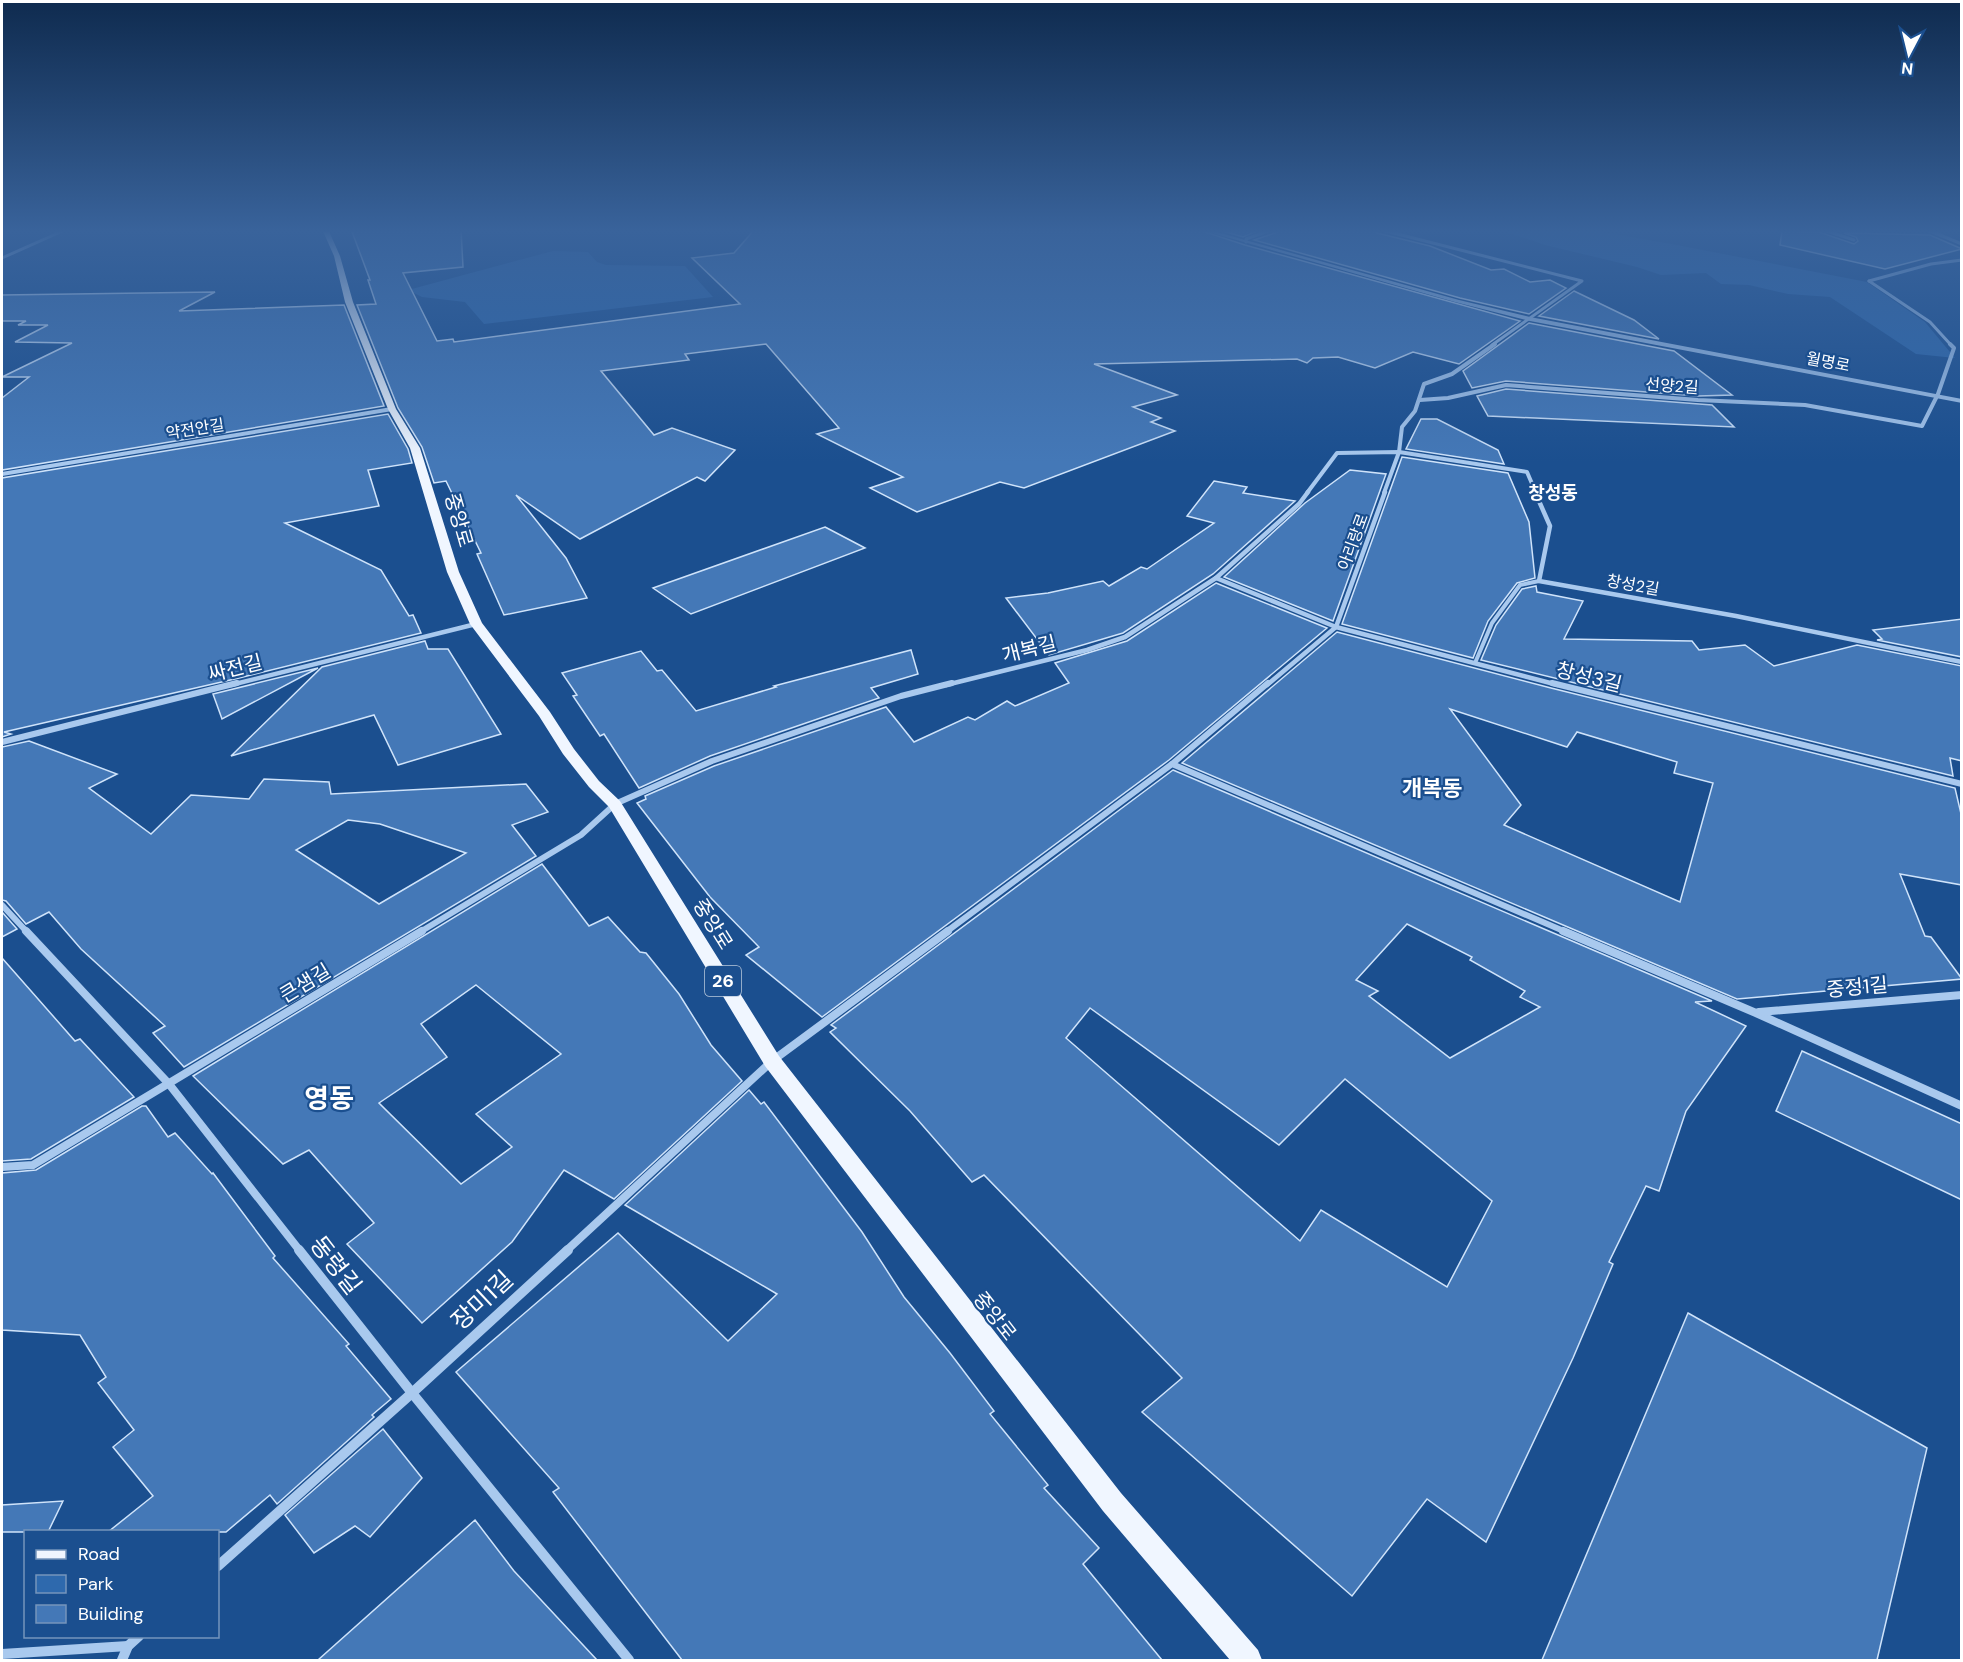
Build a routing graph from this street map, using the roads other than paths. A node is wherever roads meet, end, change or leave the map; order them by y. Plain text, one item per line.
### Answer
1 (351, 307) edge
2 (1479, 307) edge
3 (1547, 307) edge
4 (1908, 307) edge
5 (1530, 319) junction
6 (1420, 400) junction
7 (1962, 401) edge
8 (392, 409) junction
9 (1399, 453) junction
10 (2, 474) edge
11 (1216, 578) junction
12 (1539, 581) junction
13 (476, 624) junction
14 (1336, 627) junction
15 (1962, 662) edge
16 (1475, 663) junction
17 (2, 742) edge
18 (1172, 764) junction
19 (1962, 784) edge
20 (615, 804) junction
21 (2, 905) edge
22 (1962, 994) edge
23 (1756, 1012) junction
24 (772, 1061) junction
25 (169, 1084) junction
26 (1962, 1106) edge
27 (2, 1167) edge
28 (412, 1393) junction
29 (219, 1565) edge
30 (137, 1638) edge
31 (128, 1646) junction
32 (2, 1654) edge
33 (122, 1660) edge
34 (629, 1660) edge
35 (1248, 1660) edge

1 - 8 main road, 중앙로 / 26
2 - 5 street, 월명로
3 - 5 street
4 - 6 street, 선양2길
5 - 6 street, 아리랑로
5 - 7 street, 월명로
6 - 9 street, 아리랑로
8 - 10 street, 약전안길
8 - 13 main road, 중앙로 / 26
9 - 11 street, 개복길
9 - 12 street
9 - 14 street, 아리랑로
11 - 14 street, 창성3길
11 - 20 street, 개복길
12 - 15 street, 창성2길
12 - 16 street
13 - 17 street, 싸전길
13 - 20 main road, 중앙로 / 26
14 - 16 street, 창성3길
14 - 18 street
16 - 19 street, 창성3길
18 - 23 street
18 - 24 street, 장미1길
20 - 24 main road, 중앙로 / 26
20 - 25 street, 큰샘길
21 - 25 street, 동령길
22 - 23 street, 중정1길
23 - 26 street
24 - 28 street, 장미1길
24 - 35 main road, 중앙로 / 26
25 - 27 street, 큰샘길
25 - 28 street, 동령길
28 - 29 street, 장미1길
28 - 34 street, 동령길
30 - 31 street
31 - 32 street
31 - 33 street

